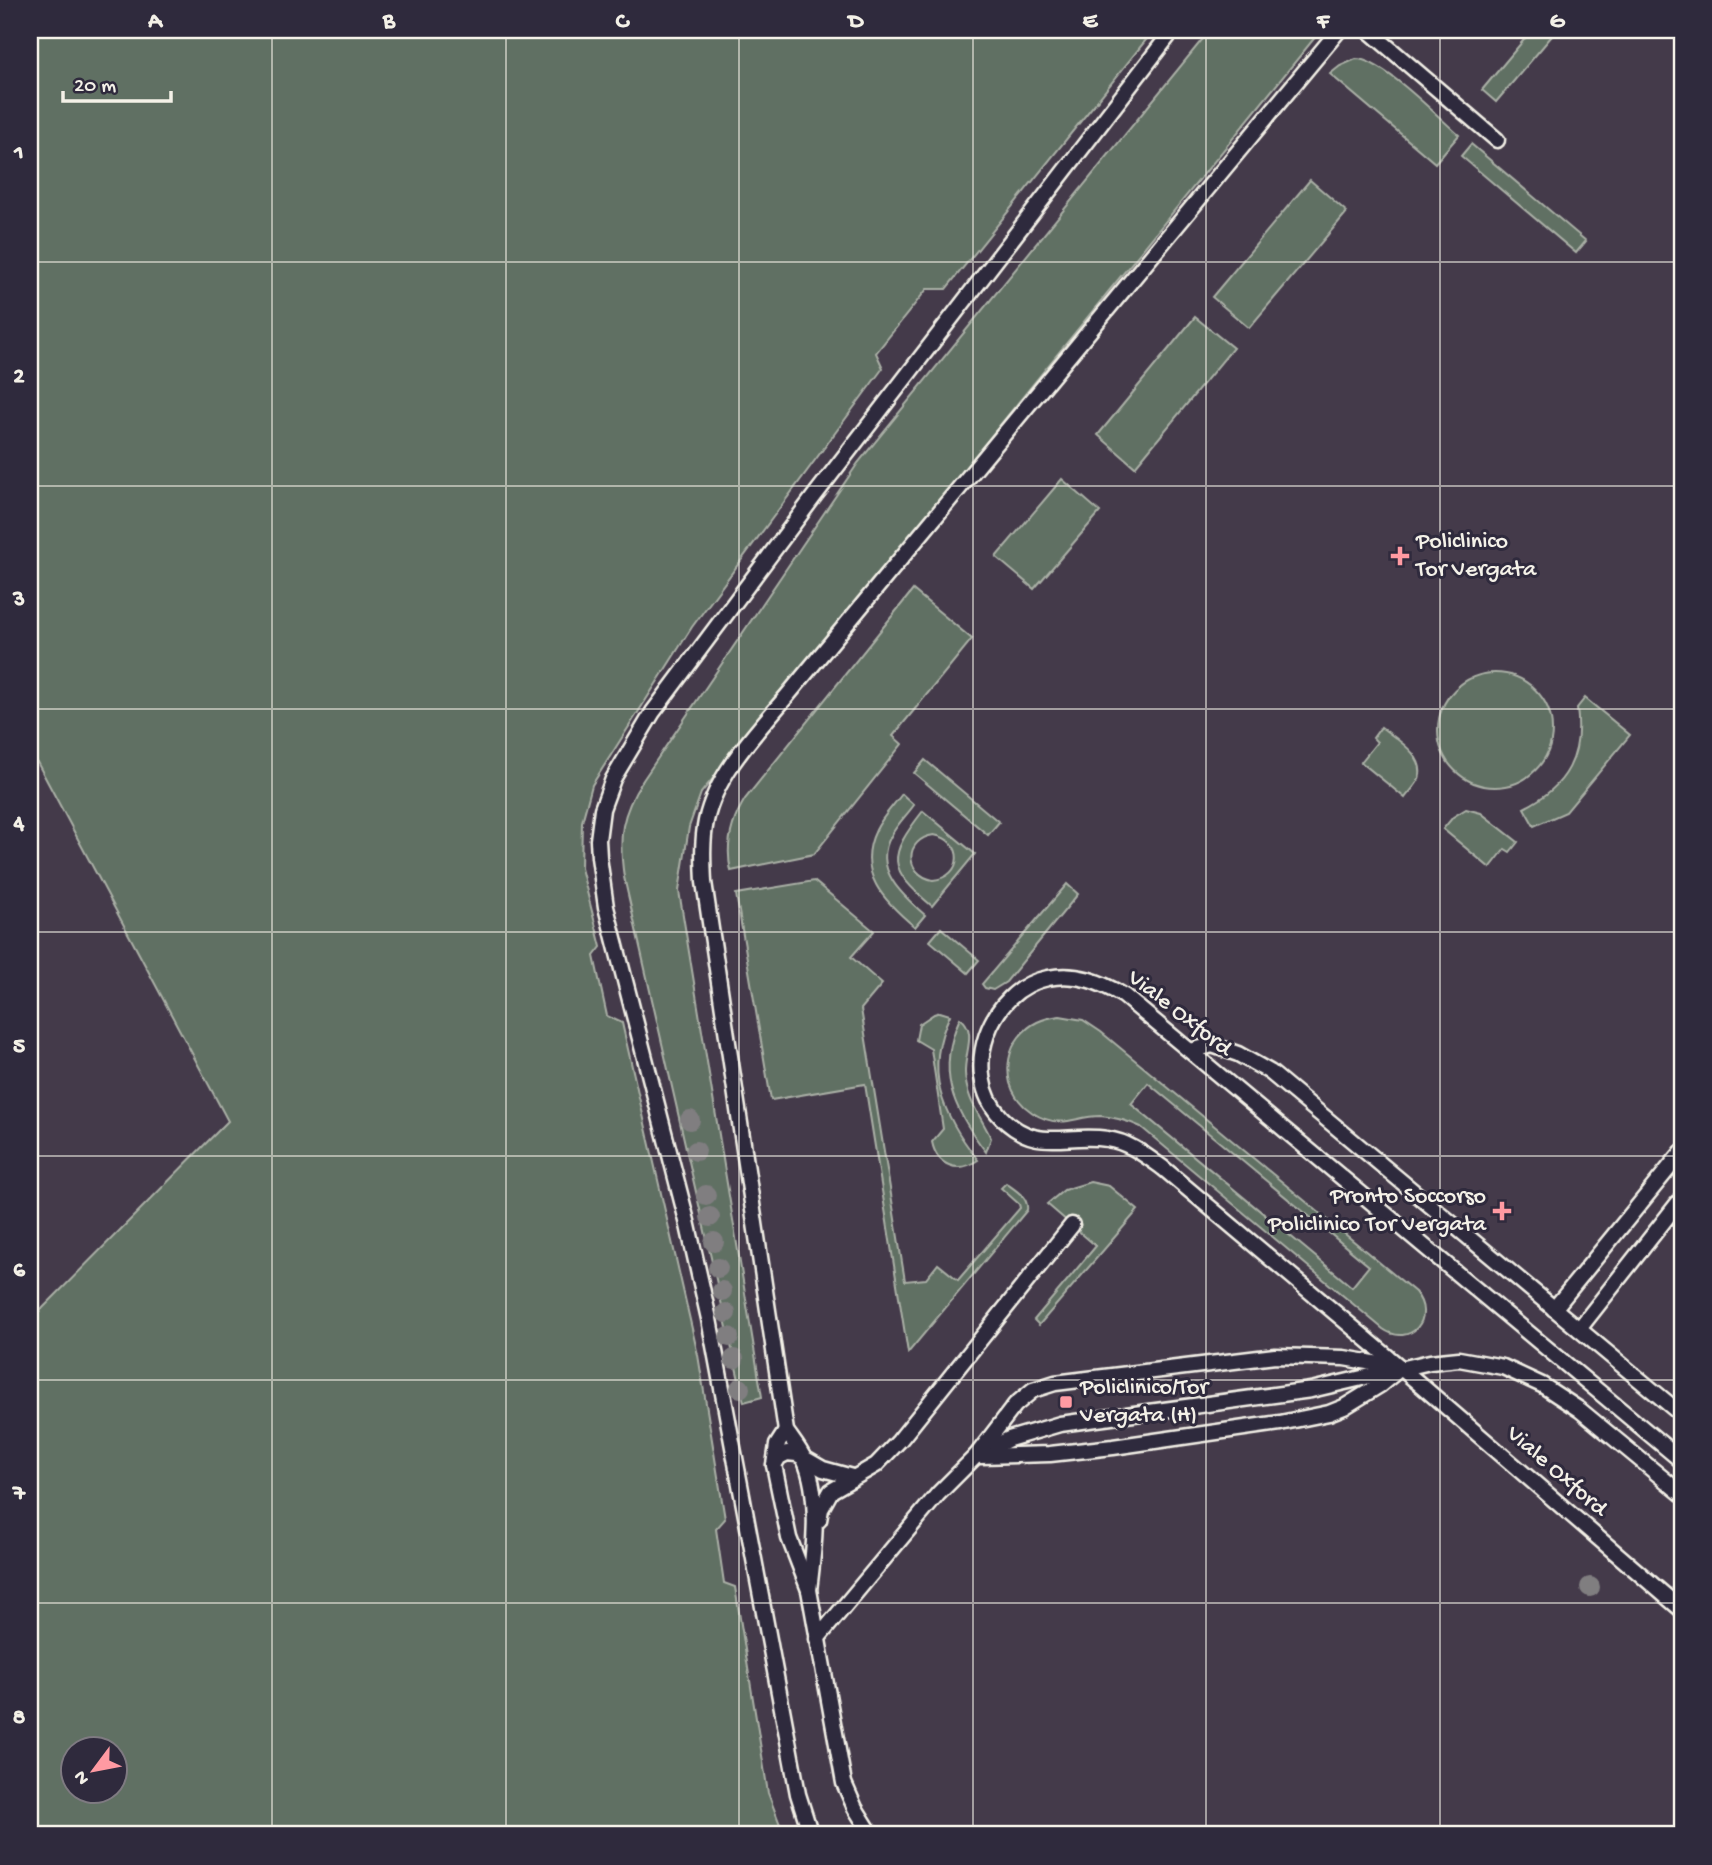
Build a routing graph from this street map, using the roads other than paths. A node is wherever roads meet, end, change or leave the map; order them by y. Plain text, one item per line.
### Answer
1 (1173, 30) edge
2 (1339, 30) edge
3 (1368, 30) edge
4 (1497, 141) dead end
5 (1191, 1051) junction
6 (1682, 1152) edge
7 (1682, 1198) edge
8 (1072, 1225) dead end
9 (1554, 1309) junction
10 (1579, 1329) junction
11 (1401, 1368) junction
12 (1682, 1415) edge
13 (786, 1431) junction
14 (976, 1456) junction
15 (804, 1459) junction
16 (1682, 1461) edge
17 (774, 1465) junction
18 (852, 1477) junction
19 (1682, 1494) edge
20 (816, 1535) junction
21 (809, 1590) junction
22 (1682, 1610) edge
23 (817, 1639) junction
24 (811, 1835) edge
25 (872, 1835) edge

1 - 24 lane
2 - 13 lane
3 - 4 lane
5 - 9 lane
5 - 11 lane, Viale Oxford
5 - 16 lane, Viale Oxford
6 - 9 lane
7 - 10 lane
8 - 18 lane
9 - 10 lane
10 - 12 lane
11 - 14 lane
11 - 14 lane
11 - 14 lane
11 - 19 lane
11 - 22 lane, Viale Oxford
13 - 15 lane
13 - 17 lane
14 - 23 lane
15 - 17 lane
15 - 18 lane
15 - 20 lane
17 - 21 lane
18 - 20 lane
20 - 21 lane
21 - 23 lane
23 - 25 lane

